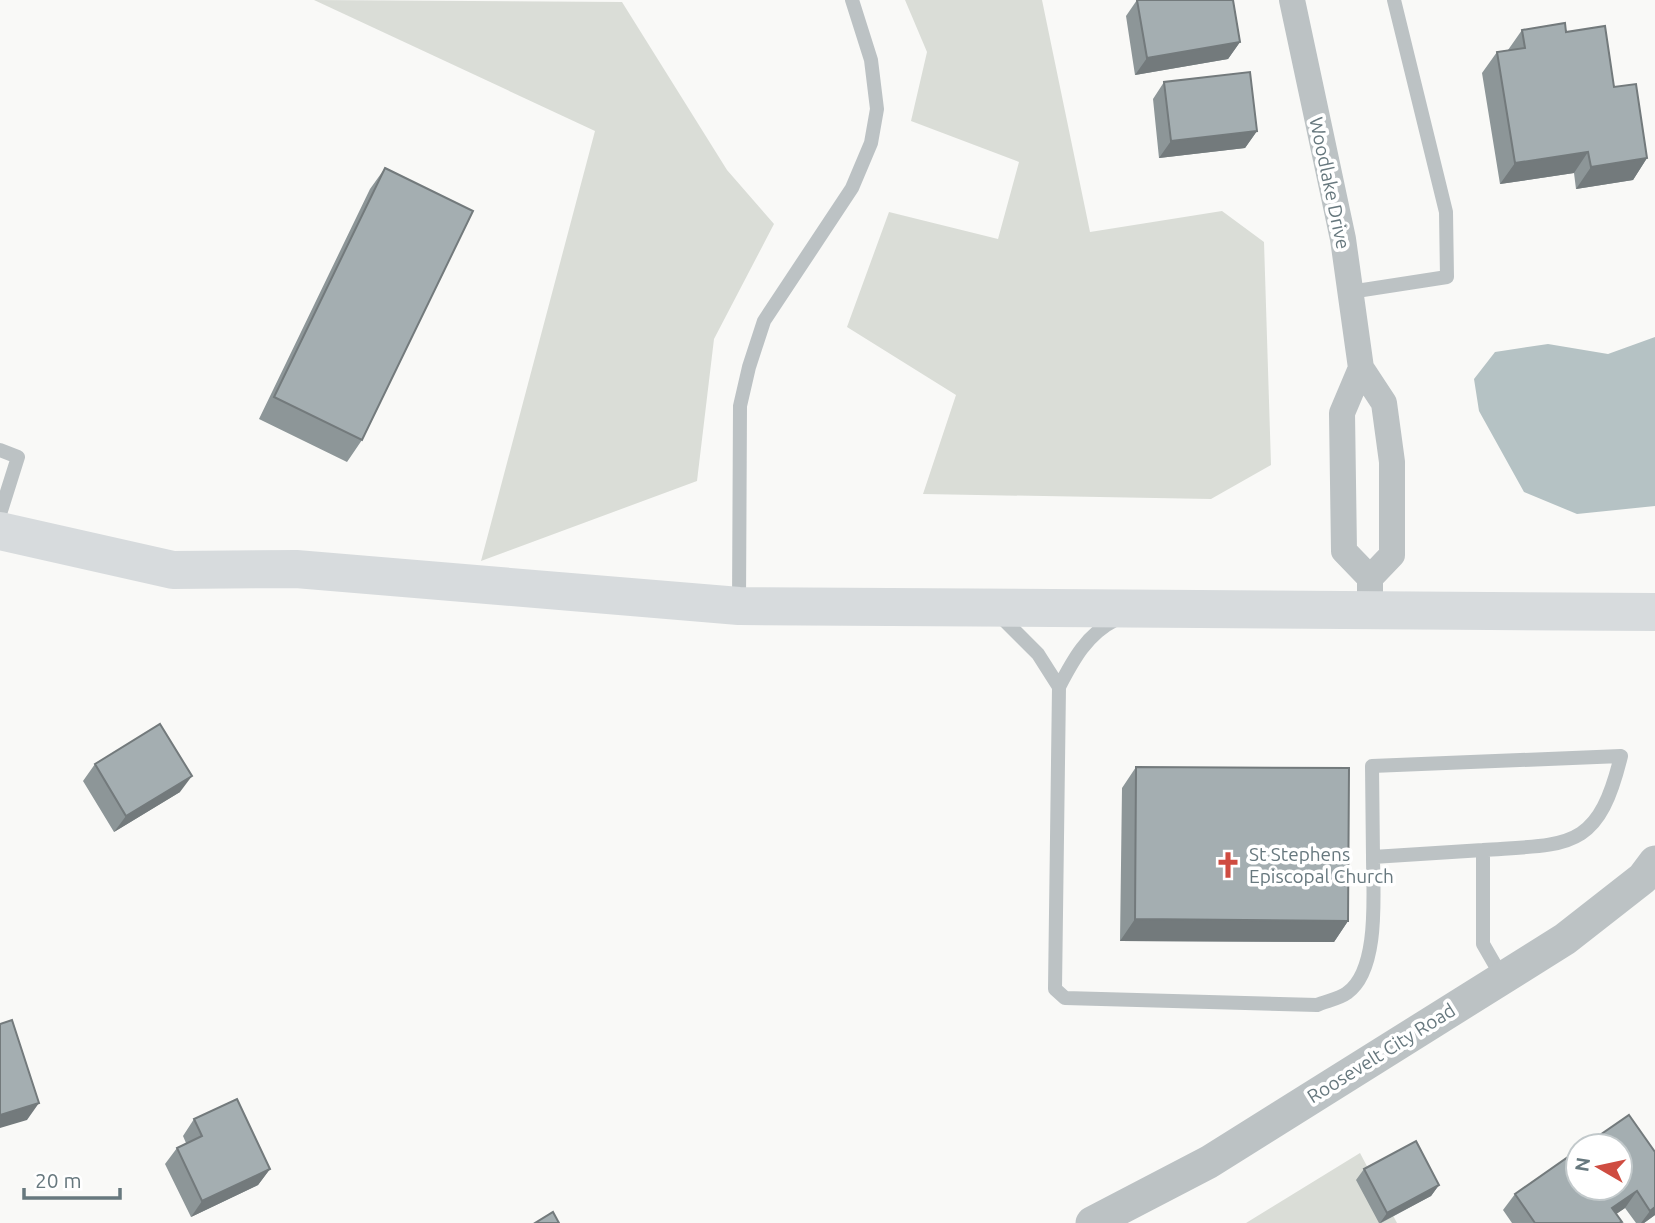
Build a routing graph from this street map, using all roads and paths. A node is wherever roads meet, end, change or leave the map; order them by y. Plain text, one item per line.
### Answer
1 (852, 0) edge
2 (1292, 0) edge
3 (1394, 0) edge
4 (1350, 292) junction
5 (1361, 368) junction
6 (0, 450) edge
7 (0, 514) edge
8 (0, 531) edge
9 (1370, 594) junction
10 (966, 606) junction
11 (739, 607) junction
12 (1137, 608) junction
13 (1655, 612) edge
14 (1059, 687) junction
15 (1483, 850) junction
16 (1373, 857) junction
17 (1655, 862) edge
18 (1503, 977) junction
19 (1092, 1223) edge

1 - 11 lane
2 - 4 street, Woodlake Drive
3 - 4 lane
4 - 5 street, Woodlake Drive
5 - 9 street
5 - 9 street, Woodlake Drive
6 - 7 lane
8 - 11 main road
9 - 12 main road
9 - 13 main road
10 - 11 main road
10 - 12 main road
10 - 14 lane
12 - 14 lane
14 - 16 lane
15 - 16 lane
15 - 16 lane
15 - 18 lane
17 - 18 street, Roosevelt City Road
18 - 19 street, Roosevelt City Road

